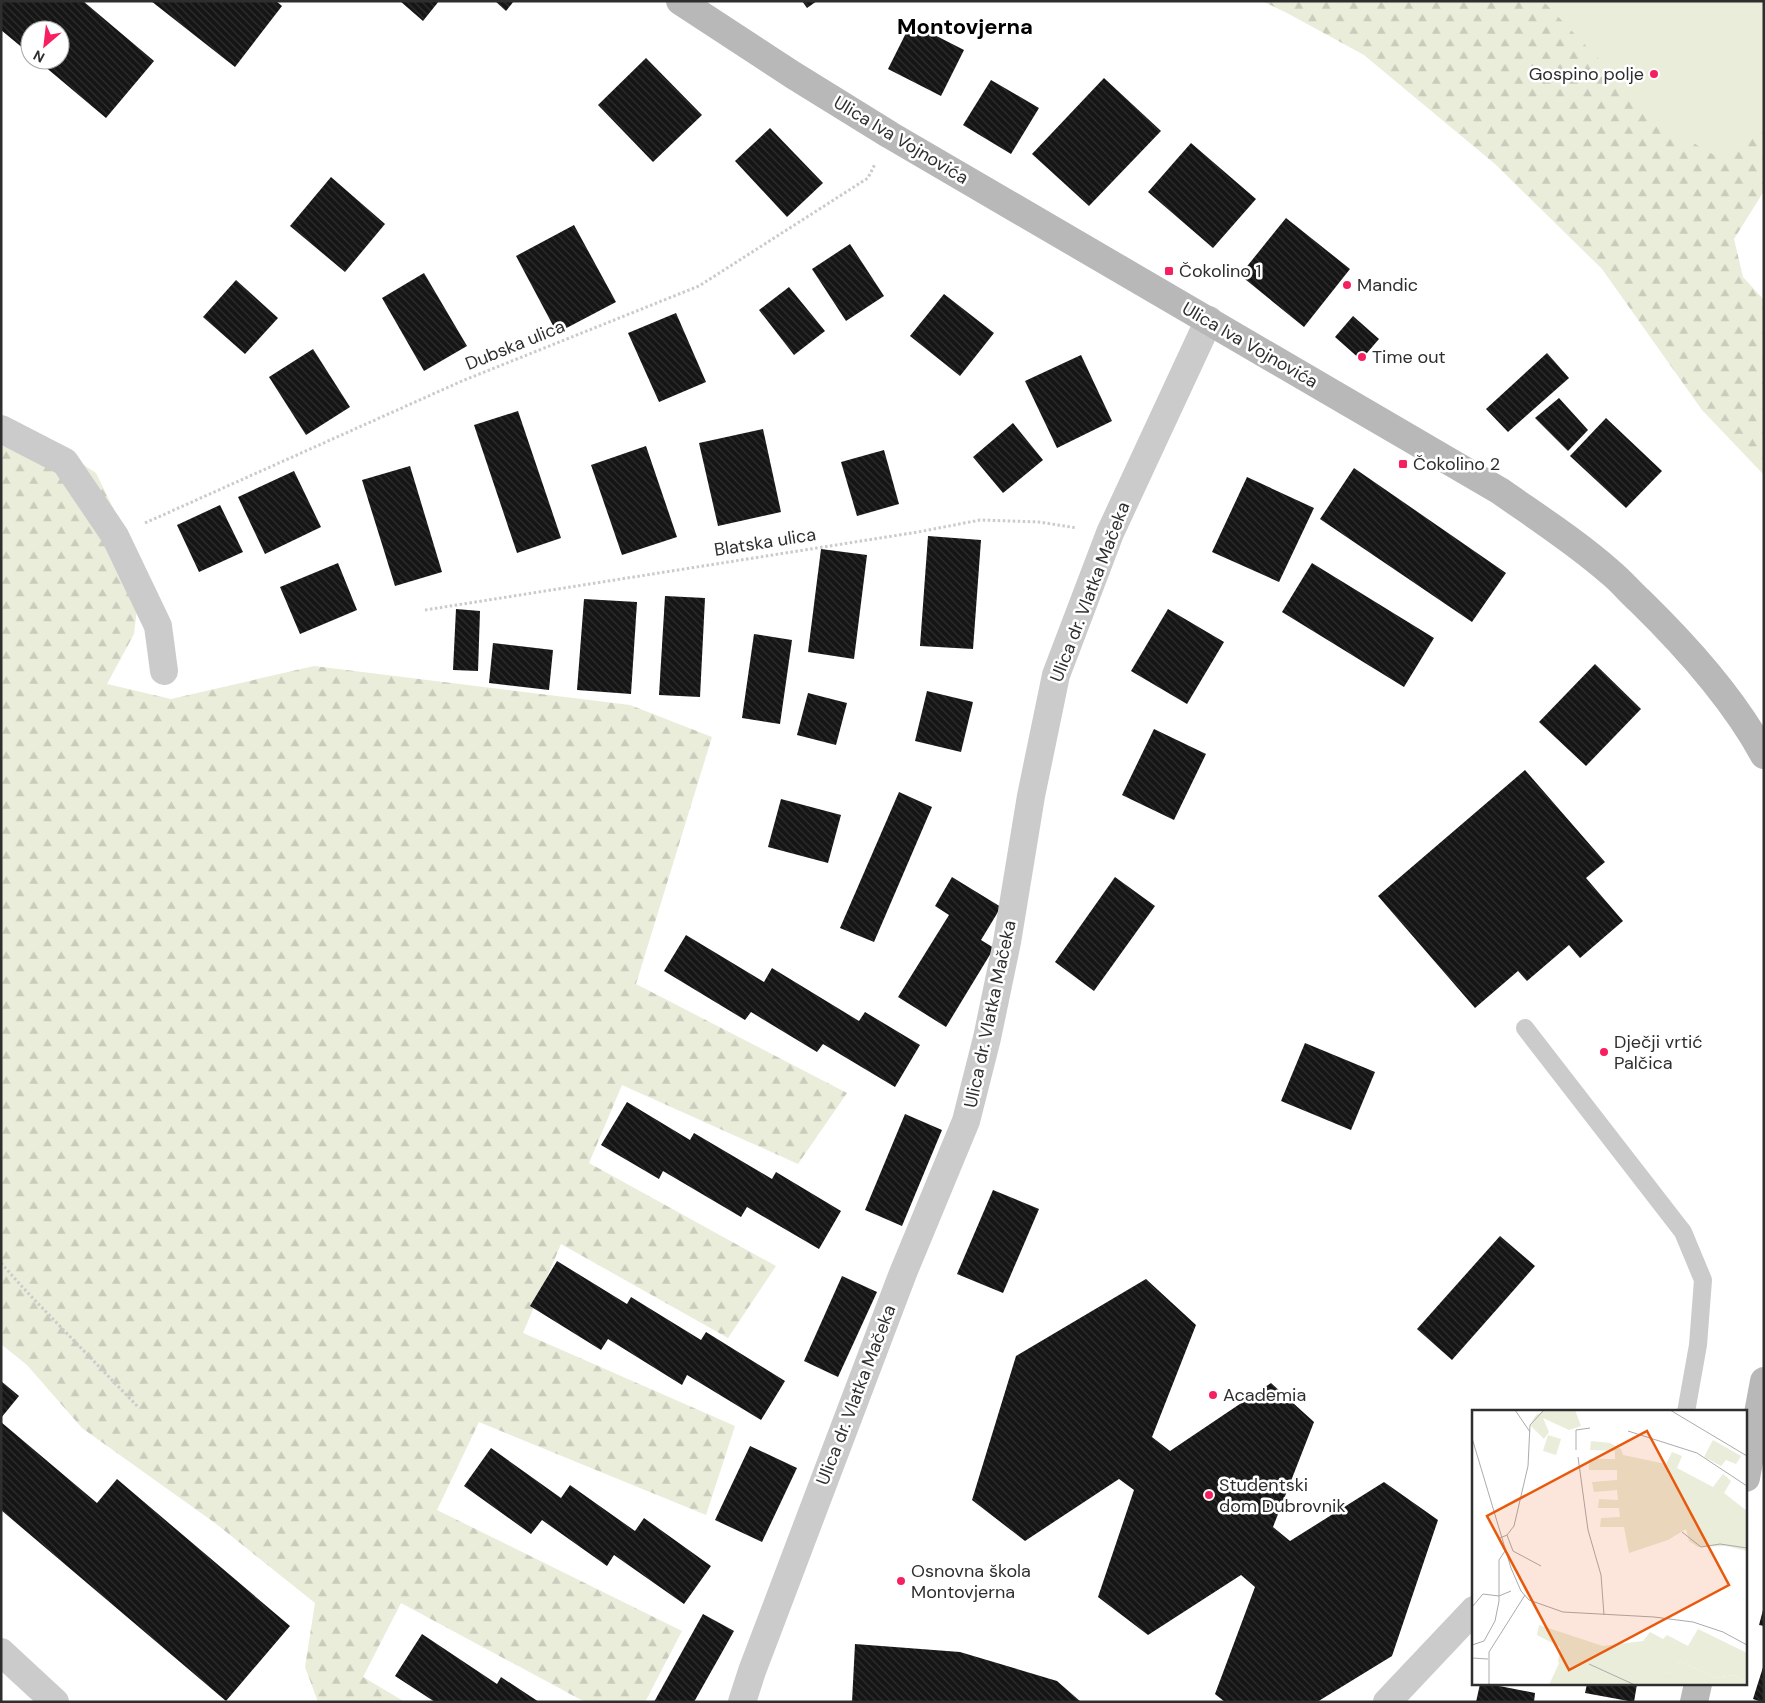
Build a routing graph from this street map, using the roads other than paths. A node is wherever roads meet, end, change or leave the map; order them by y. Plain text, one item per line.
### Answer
1 (680, 1) edge
2 (1209, 320) junction
3 (1, 429) edge
4 (164, 671) dead end
5 (1764, 755) edge
6 (1525, 1028) dead end
7 (1764, 1381) edge
8 (1686, 1410) edge
9 (1748, 1464) edge
10 (1472, 1612) edge
11 (1, 1652) edge
12 (1698, 1686) edge
13 (55, 1702) edge
14 (742, 1702) edge
15 (1386, 1702) edge
16 (1694, 1702) edge

1 - 2 main road, Ulica Iva Vojnovića
2 - 5 main road, Ulica Iva Vojnovića
2 - 14 street, Ulica dr. Vlatka Mačeka
3 - 4 street
6 - 8 lane
7 - 9 main road
10 - 15 street
11 - 13 street
12 - 16 main road

